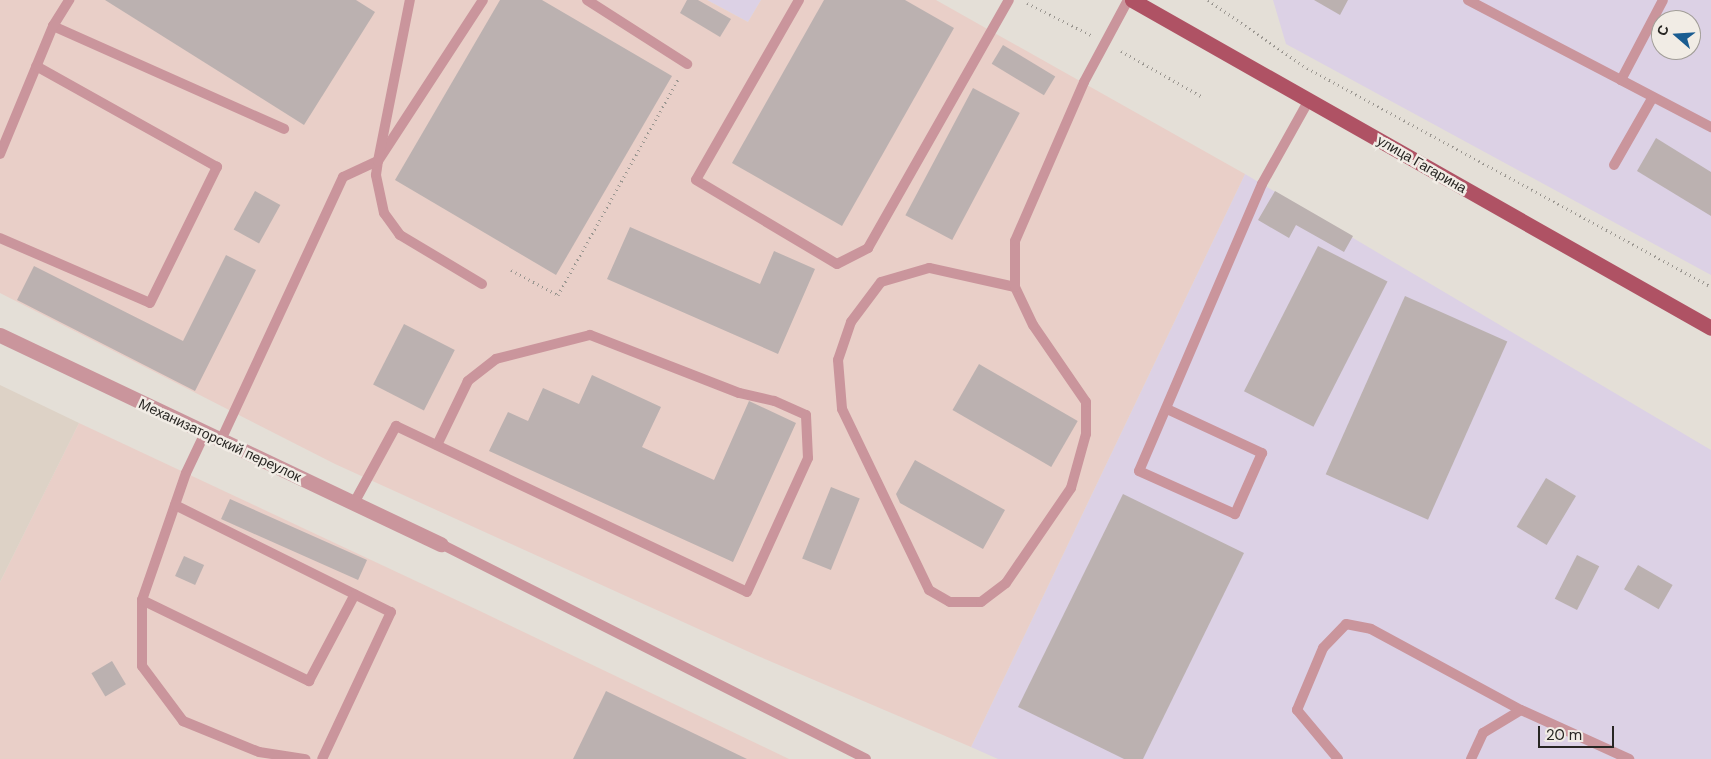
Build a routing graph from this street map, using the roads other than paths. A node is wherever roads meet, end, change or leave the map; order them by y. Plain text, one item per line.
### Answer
1 (69, 0) edge
2 (410, 0) edge
3 (483, 0) edge
4 (587, 0) edge
5 (799, 0) edge
6 (1008, 0) edge
7 (1128, 0) edge
8 (1132, 0) edge
9 (1468, 0) edge
10 (1663, 0) edge
11 (53, 26) junction
12 (687, 64) road end
13 (36, 66) junction
14 (1621, 80) junction
15 (1653, 97) junction
16 (1309, 100) junction
17 (1711, 127) edge
18 (284, 129) dead end
19 (0, 154) edge
20 (378, 161) junction
21 (1614, 165) dead end
22 (0, 238) edge
23 (482, 284) dead end
24 (1015, 287) junction
25 (1711, 328) edge
26 (0, 336) edge
27 (1167, 409) junction
28 (206, 433) junction
29 (221, 440) junction
30 (437, 445) junction
31 (354, 503) junction
32 (175, 505) junction
33 (441, 544) joint
34 (355, 594) junction
35 (142, 600) junction
36 (1521, 710) junction
37 (305, 759) edge
38 (322, 759) edge
39 (866, 759) edge
40 (1338, 759) edge
41 (1471, 759) edge
42 (1628, 759) edge

1 - 11 lane
2 - 20 lane
3 - 20 lane
4 - 12 lane
5 - 6 lane
7 - 24 lane
8 - 16 main road, улица Гагарина
9 - 14 lane
10 - 14 lane
11 - 13 lane
11 - 18 lane
13 - 19 lane
13 - 22 lane
14 - 15 lane
15 - 17 lane
15 - 21 lane
16 - 25 main road, улица Гагарина
16 - 27 lane
20 - 23 lane
20 - 29 lane
24 - 24 lane
26 - 28 street, Механизаторский переулок
27 - 27 lane
28 - 29 street, Механизаторский переулок
28 - 32 lane
29 - 31 street, Механизаторский переулок
30 - 30 lane
30 - 31 lane
31 - 33 street, Механизаторский переулок
32 - 34 lane
32 - 35 lane
33 - 39 lane
34 - 35 lane
34 - 38 lane
35 - 37 lane
36 - 40 lane
36 - 41 lane
36 - 42 lane

